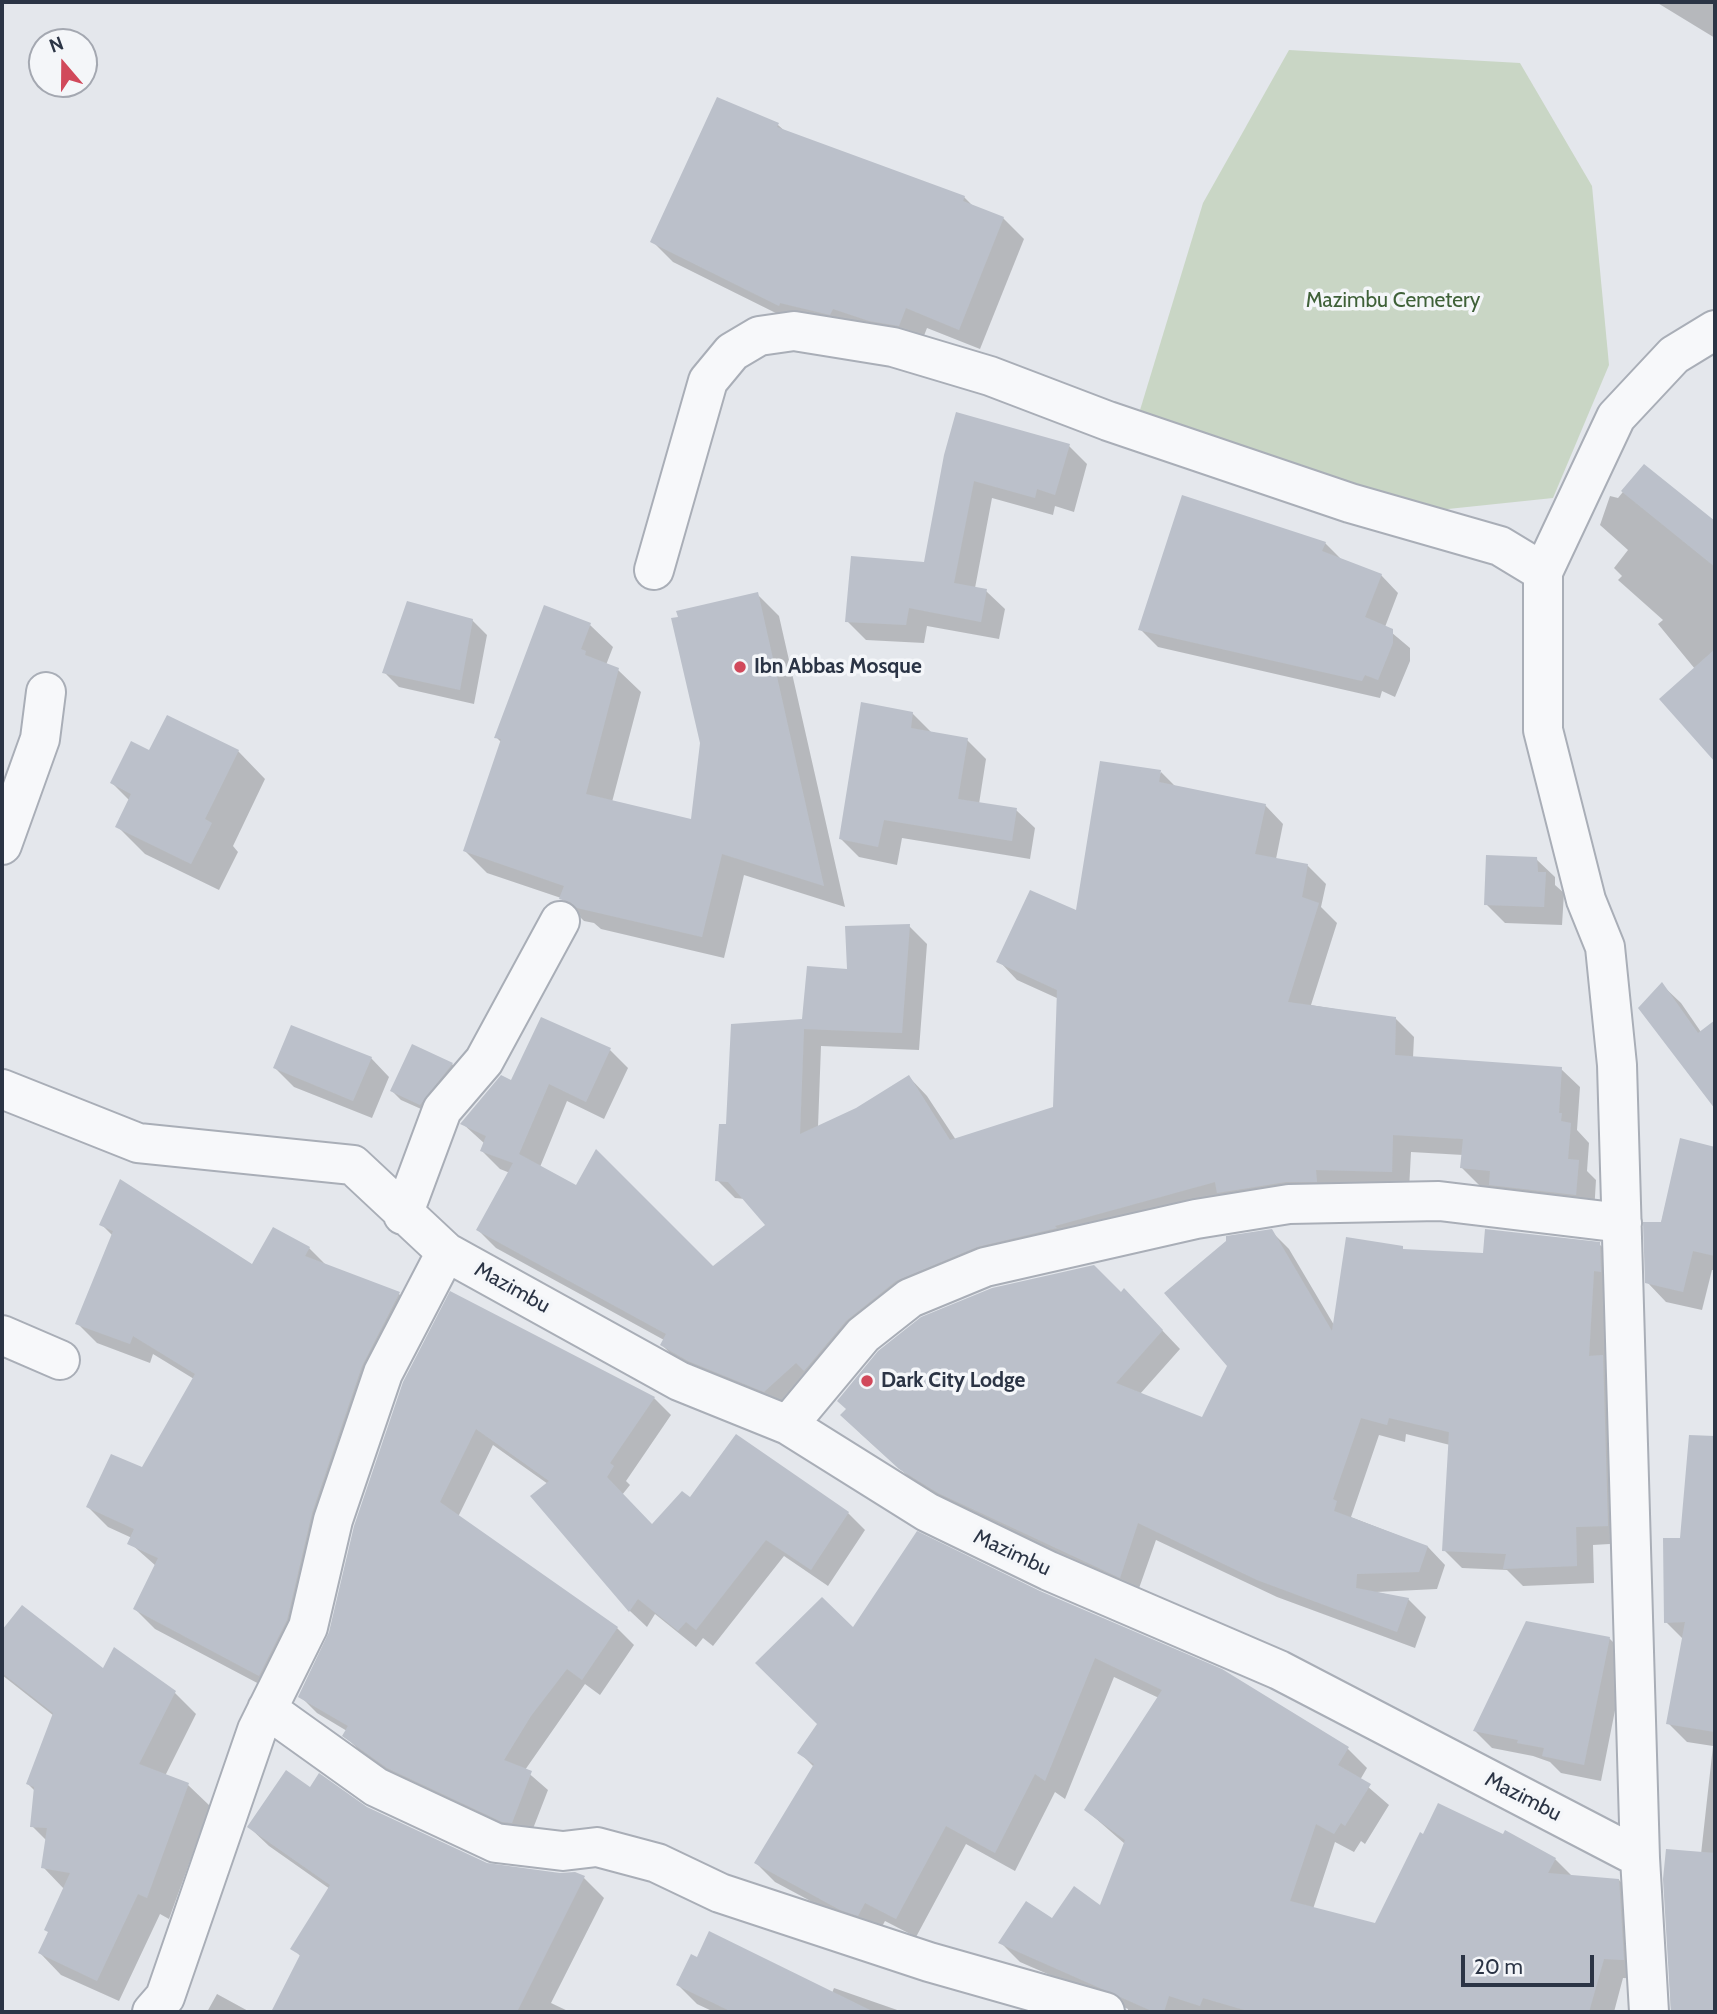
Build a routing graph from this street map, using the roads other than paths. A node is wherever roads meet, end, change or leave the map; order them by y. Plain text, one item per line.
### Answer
1 (1715, 330) edge
2 (654, 570) dead end
3 (1543, 572) junction
4 (46, 692) dead end
5 (2, 845) edge
6 (560, 921) dead end
7 (2, 1089) edge
8 (403, 1215) junction
9 (1622, 1223) junction
10 (446, 1252) junction
11 (2, 1335) edge
12 (60, 1360) dead end
13 (788, 1425) junction
14 (267, 1709) junction
15 (1640, 1858) junction
16 (152, 2012) edge
17 (1105, 2012) edge
18 (1649, 2012) edge

1 - 3 street
2 - 3 street
3 - 9 street
4 - 5 street
6 - 8 street
7 - 8 street, Mazimbu
8 - 10 street, Mazimbu
9 - 13 street
9 - 15 street
10 - 13 street, Mazimbu
10 - 14 street
11 - 12 street
13 - 15 street, Mazimbu
14 - 16 street
14 - 17 street
15 - 18 street

